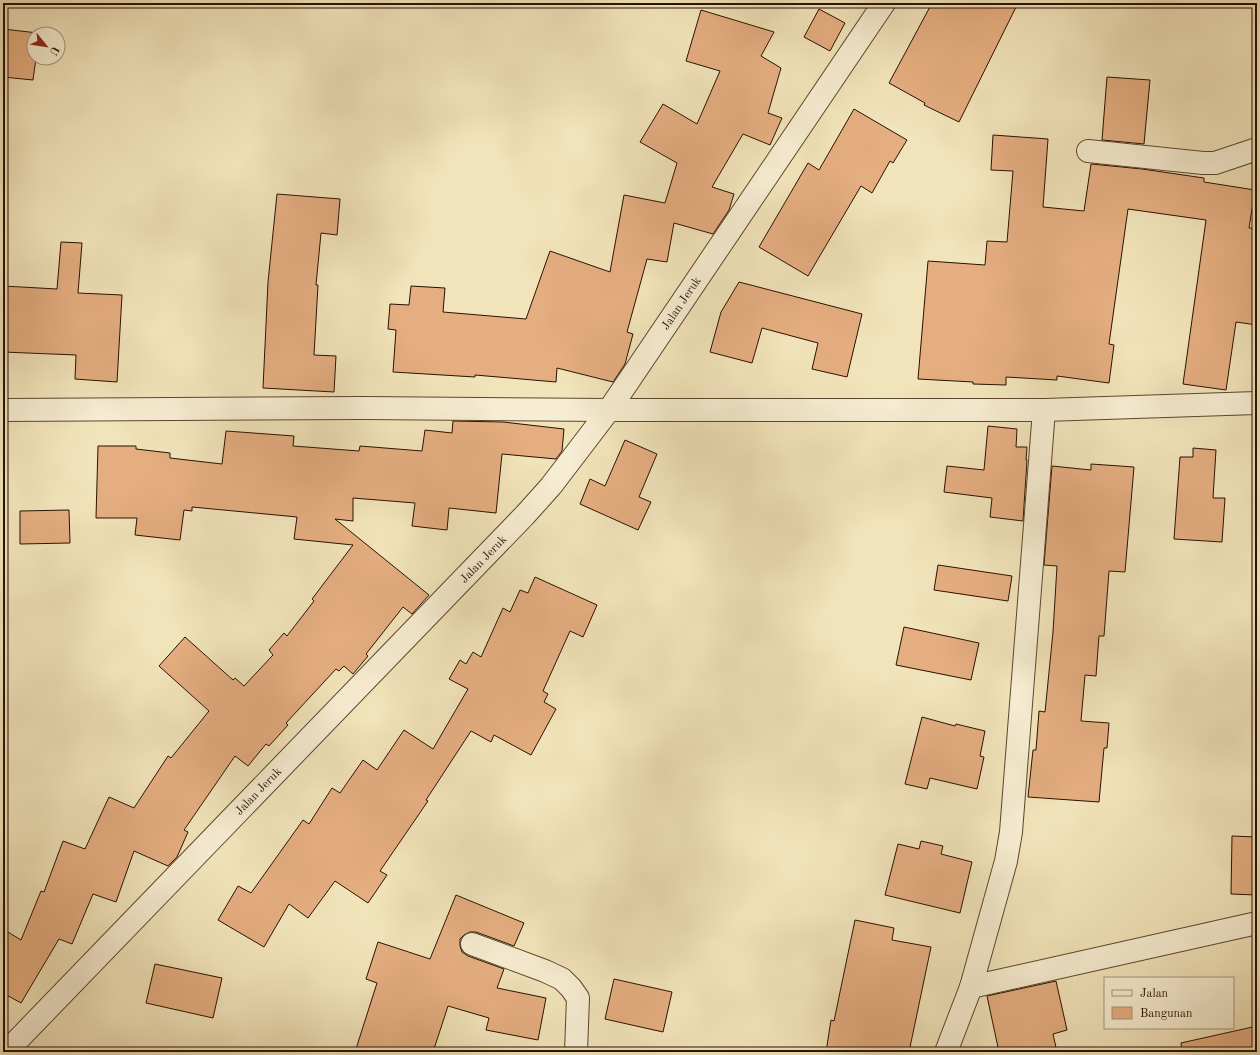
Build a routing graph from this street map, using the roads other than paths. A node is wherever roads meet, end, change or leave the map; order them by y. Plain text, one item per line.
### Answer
1 (884, 3) edge
2 (1257, 149) edge
3 (1088, 151) dead end
4 (1257, 403) edge
5 (3, 410) edge
6 (609, 410) junction
7 (1044, 410) junction
8 (1257, 923) edge
9 (472, 944) dead end
10 (971, 988) junction
11 (6, 1052) edge
12 (576, 1052) edge
13 (946, 1052) edge

1 - 6 street, Jalan Jeruk
2 - 3 street
4 - 7 street
5 - 6 street
6 - 7 street
6 - 11 street, Jalan Jeruk
7 - 10 street
8 - 10 street
9 - 12 street
10 - 13 street

